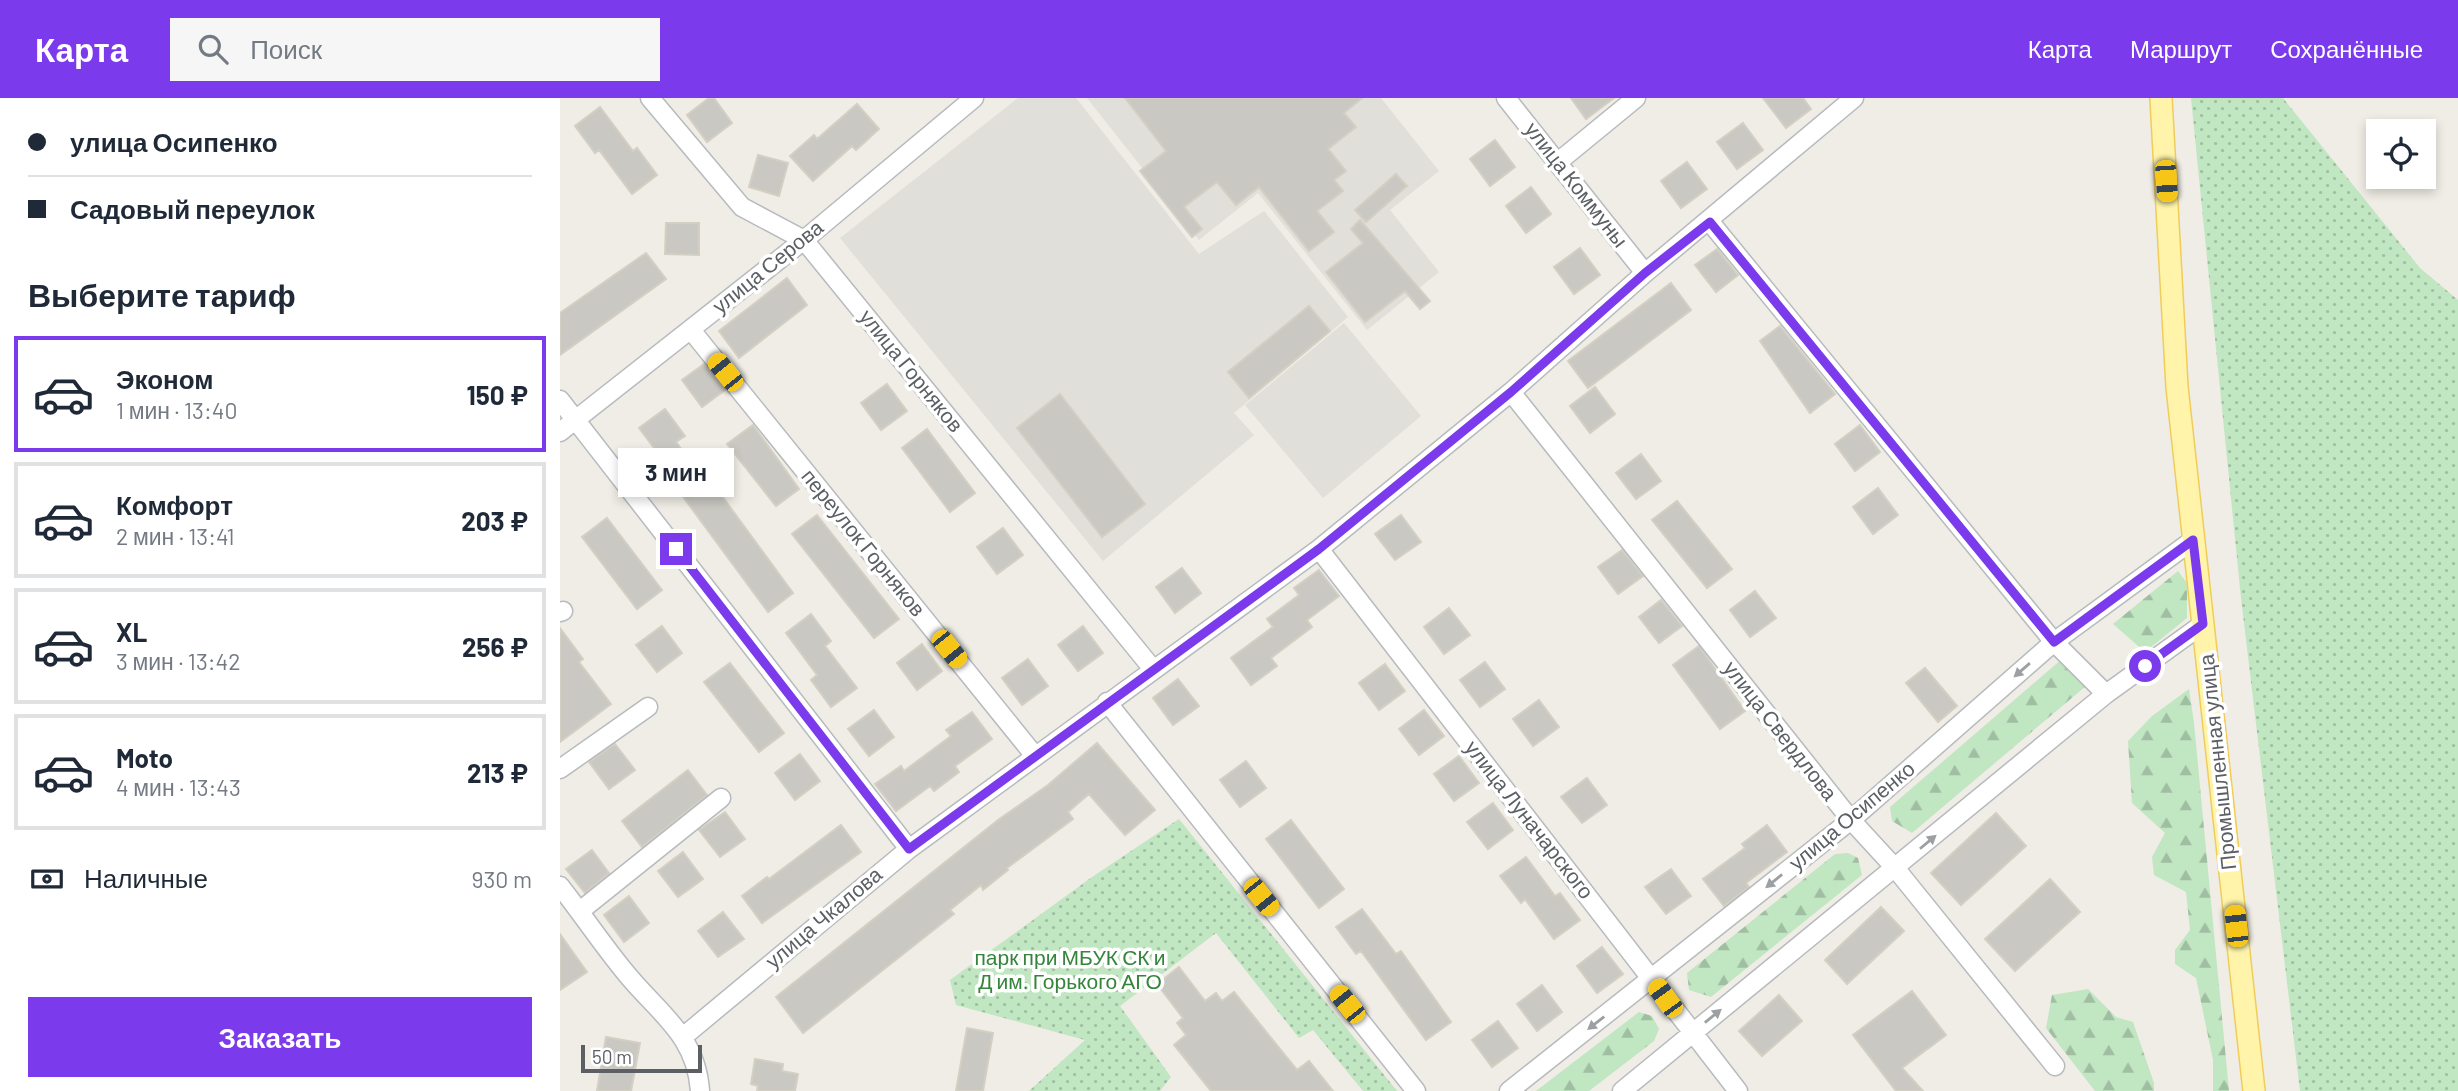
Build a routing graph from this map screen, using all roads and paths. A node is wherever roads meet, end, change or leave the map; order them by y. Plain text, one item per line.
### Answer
1 (649, 98) edge
2 (974, 98) edge
3 (1506, 98) edge
4 (1636, 98) edge
5 (1854, 98) edge
6 (2161, 98) edge
7 (1558, 162) junction
8 (1710, 222) junction
9 (804, 240) junction
10 (1645, 273) junction
11 (691, 330) junction
12 (1511, 392) junction
13 (560, 400) edge
14 (576, 421) junction
15 (560, 432) edge
16 (2193, 540) junction
17 (1319, 549) junction
18 (2203, 624) junction
19 (2054, 642) junction
20 (1152, 668) junction
21 (2106, 694) junction
22 (1107, 702) junction
23 (648, 707) dead end
24 (1035, 755) junction
25 (560, 769) edge
26 (721, 798) dead end
27 (1851, 820) junction
28 (909, 849) junction
29 (1896, 869) junction
30 (560, 886) edge
31 (580, 911) junction
32 (1652, 980) junction
33 (1691, 1033) junction
34 (684, 1036) junction
35 (2055, 1066) dead end
36 (700, 1091) edge
37 (1416, 1091) edge
38 (1509, 1091) edge
39 (1622, 1091) edge
40 (1738, 1091) edge
41 (2254, 1091) edge

1 - 9 street, улица Горняков
2 - 9 street, улица Серова
3 - 7 street, улица Коммуны
4 - 7 street
5 - 8 street, улица Чкалова
6 - 16 main road, Промышленная улица
7 - 10 street, улица Коммуны
8 - 10 street, улица Чкалова
8 - 19 street
9 - 11 street, улица Серова
9 - 20 street, улица Горняков
10 - 12 street, улица Чкалова
11 - 14 street, улица Серова
11 - 24 street, переулок Горняков
12 - 17 street, улица Чкалова
12 - 27 street, улица Свердлова
13 - 14 street
14 - 15 street, улица Серова
14 - 28 street
16 - 18 main road, Промышленная улица
16 - 19 street, улица Осипенко
17 - 20 street, улица Чкалова
17 - 32 street, улица Луначарского
18 - 21 street
18 - 41 main road, Промышленная улица
19 - 21 street
19 -> 27 street, улица Осипенко
20 - 22 street, улица Чкалова
29 -> 21 street
22 - 24 street, улица Чкалова
22 - 37 street
23 - 25 street
24 - 28 street, улица Чкалова
26 - 31 street
27 - 29 street, улица Свердлова
27 -> 32 street, улица Осипенко
28 - 34 street, улица Чкалова
33 -> 29 street
29 - 35 street, улица Свердлова
30 - 31 street
31 - 34 street
32 - 33 street, улица Луначарского
32 -> 38 street, улица Осипенко
33 - 39 street
33 - 40 street, улица Луначарского
34 - 36 street

